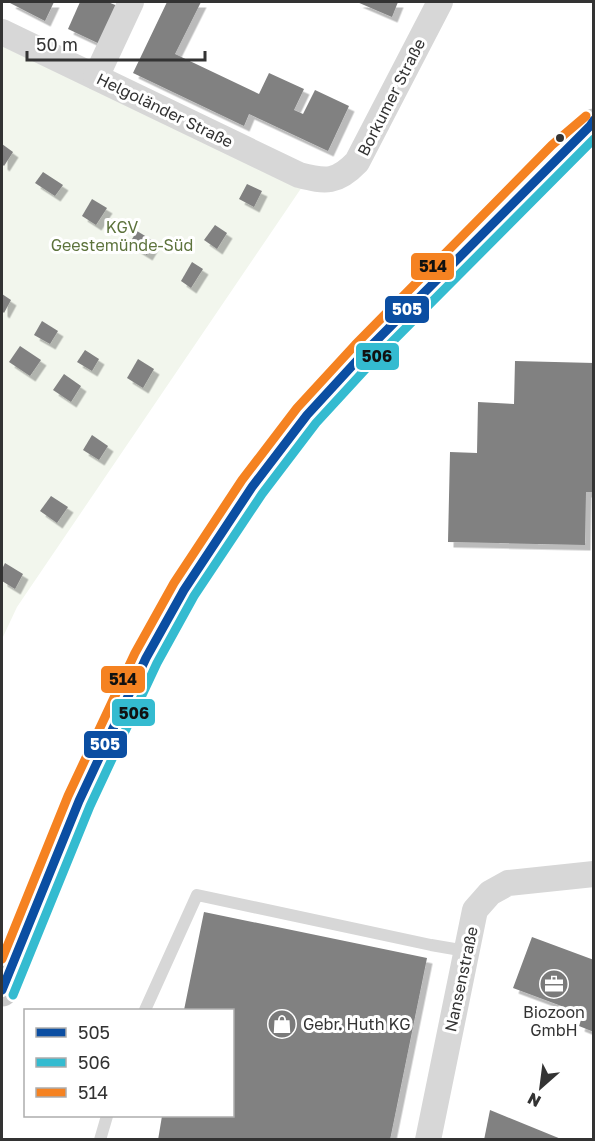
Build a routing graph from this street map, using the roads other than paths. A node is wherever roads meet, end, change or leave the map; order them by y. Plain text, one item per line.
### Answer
1 (131, 2) edge
2 (440, 2) edge
3 (2, 32) edge
4 (96, 77) junction
5 (592, 123) edge
6 (330, 180) joint
7 (594, 874) edge
8 (466, 951) junction
9 (2, 990) edge
10 (146, 1009) edge
11 (107, 1117) edge
12 (100, 1140) edge
13 (428, 1140) edge

1 - 4 street
2 - 6 street, Borkumer Straße
3 - 4 street, Helgoländer Straße
4 - 6 street, Helgoländer Straße
5 - 9 main road
7 - 8 street, Nansenstraße
8 - 10 lane
8 - 13 street, Nansenstraße
11 - 12 lane

